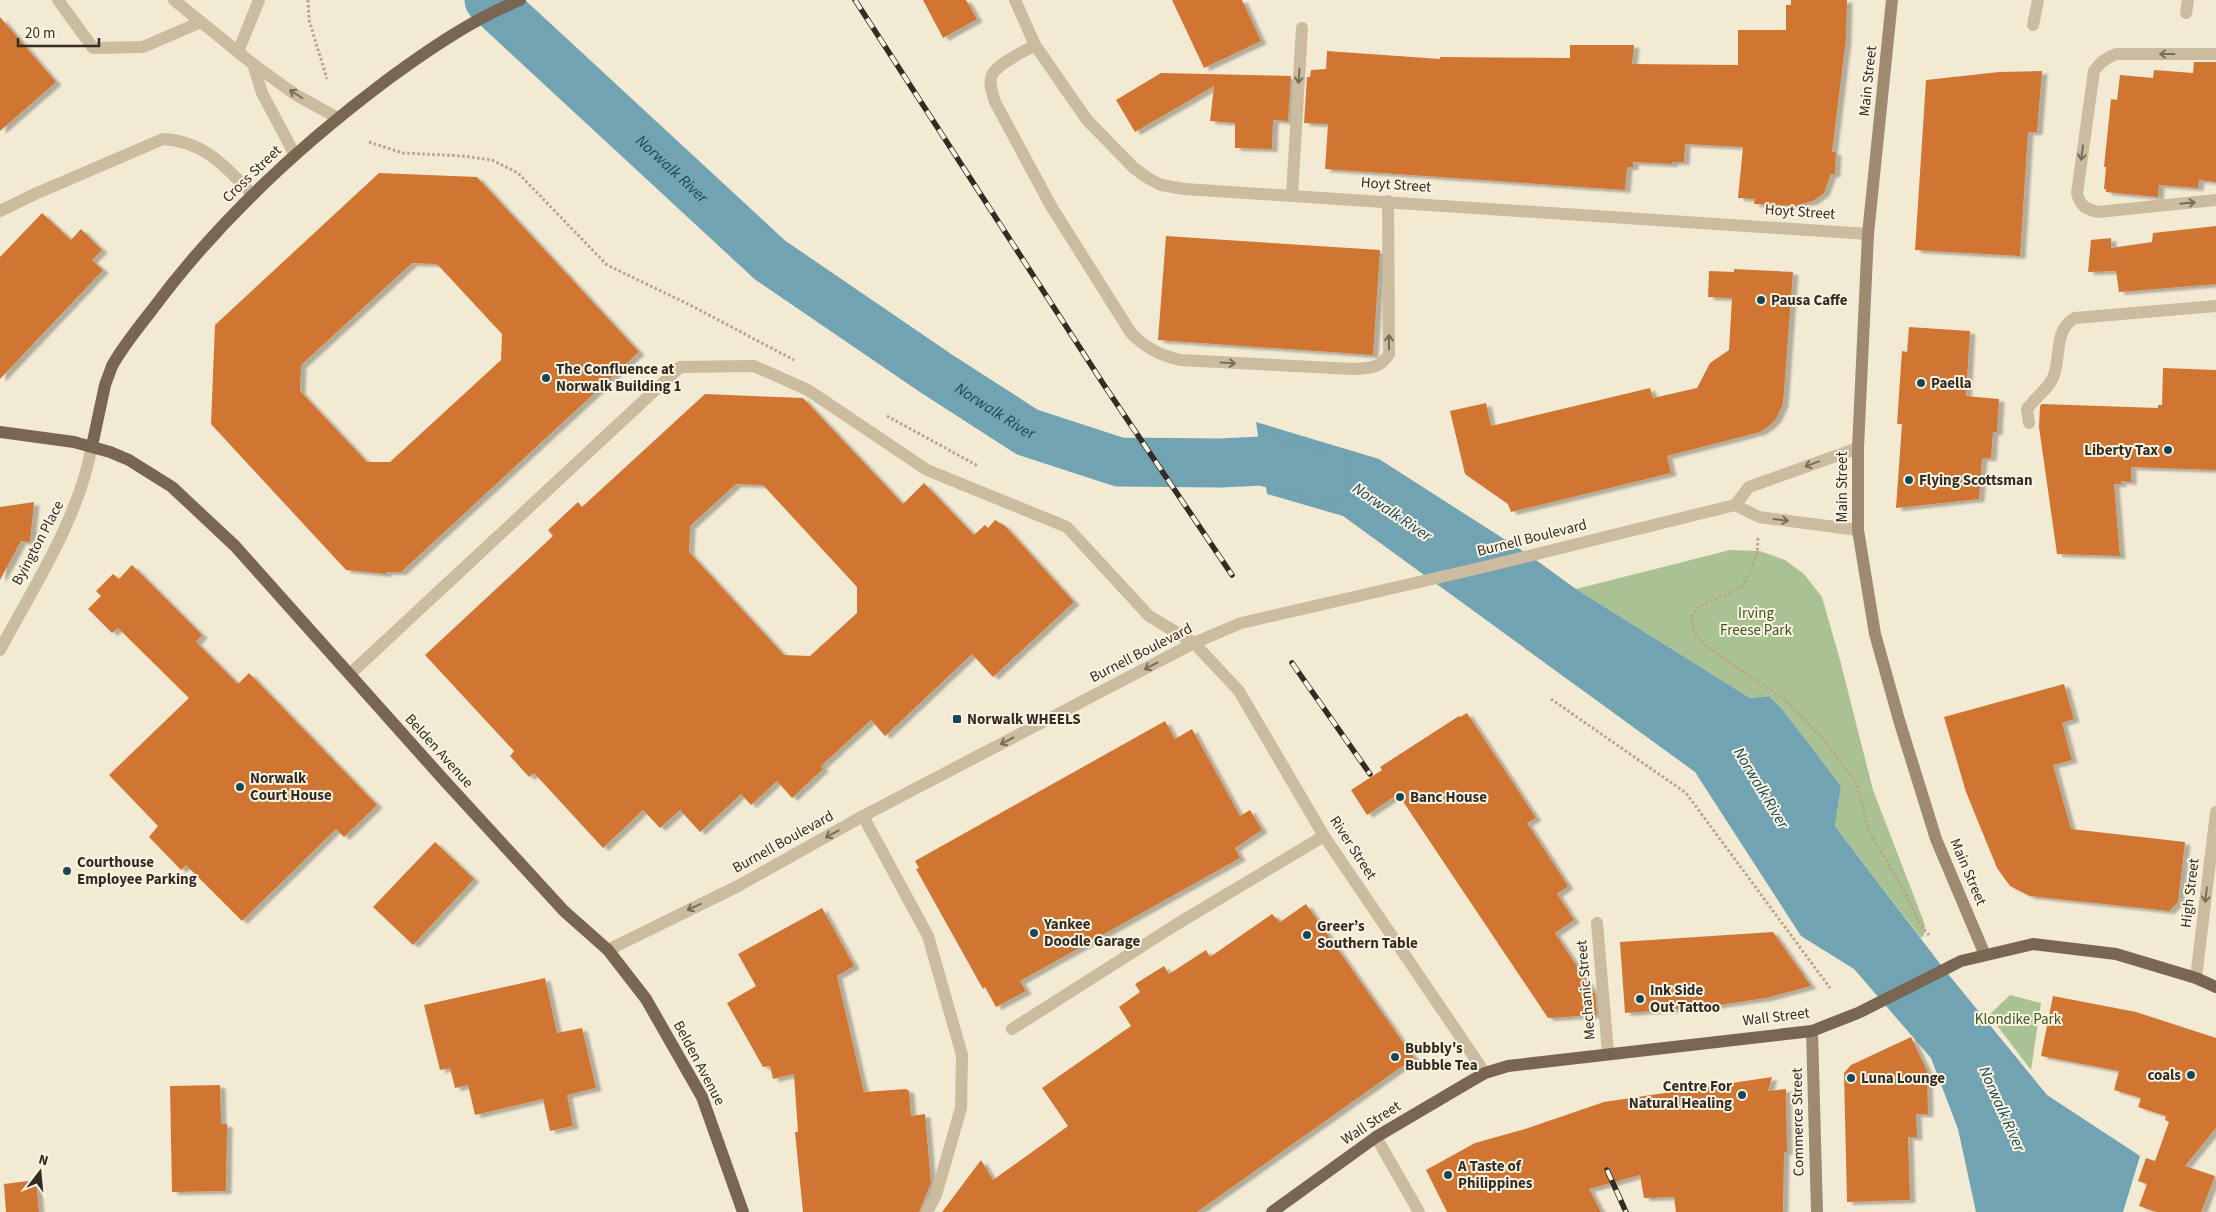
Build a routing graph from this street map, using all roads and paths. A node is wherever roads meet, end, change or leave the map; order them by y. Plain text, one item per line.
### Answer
1 (58, 0) edge
2 (174, 0) edge
3 (259, 0) edge
4 (308, 0) edge
5 (520, 0) edge
6 (1015, 0) edge
7 (1892, 0) edge
8 (2038, 0) edge
9 (202, 22) junction
10 (2033, 25) dead end
11 (1302, 28) dead end
12 (1035, 44) junction
13 (238, 52) junction
14 (2216, 54) edge
15 (252, 64) junction
16 (327, 80) dead end
17 (338, 118) junction
18 (295, 155) junction
19 (253, 195) junction
20 (1292, 195) junction
21 (2216, 200) edge
22 (1388, 201) junction
23 (0, 211) edge
24 (1868, 234) junction
25 (2216, 306) edge
26 (2029, 423) dead end
27 (0, 432) edge
28 (92, 446) junction
29 (1858, 448) junction
30 (1735, 505) junction
31 (1759, 517) junction
32 (1858, 530) junction
33 (1194, 643) junction
34 (0, 650) edge
35 (351, 674) junction
36 (1551, 699) dead end
37 (2216, 812) edge
38 (863, 816) junction
39 (1324, 836) junction
40 (1597, 923) dead end
41 (1929, 935) dead end
42 (608, 950) junction
43 (1985, 955) junction
44 (2196, 978) junction
45 (2216, 987) edge
46 (1830, 988) dead end
47 (1012, 1029) dead end
48 (1812, 1031) junction
49 (1608, 1053) junction
50 (1485, 1073) junction
51 (1376, 1137) junction
52 (743, 1212) edge
53 (927, 1212) edge
54 (1272, 1212) edge
55 (1419, 1212) edge
56 (1817, 1212) edge

1 - 9 street
2 - 9 street
3 - 13 street
4 - 16 path
5 - 17 main road, Cross Street
6 - 12 street, Hoyt Street
7 - 24 main road, Main Street
8 - 10 street
9 - 13 street
11 -> 20 street
12 - 20 street, Hoyt Street
12 -> 22 street
13 - 15 street
14 -> 21 street
17 -> 15 street
15 - 18 street
17 - 18 main road, Cross Street
18 - 19 main road, Cross Street
19 - 23 street
19 - 28 main road, Cross Street
20 - 22 street, Hoyt Street
22 - 24 street, Hoyt Street
24 - 29 main road, Main Street
25 - 26 street
27 - 28 main road, Belden Avenue
28 - 34 street, Byington Place
28 - 35 main road, Belden Avenue
29 -> 30 street
29 - 32 main road, Main Street
30 - 31 street
30 - 33 street, Burnell Boulevard
31 -> 32 street
31 - 41 path
32 - 43 main road, Main Street
33 - 35 street, River Street
33 -> 38 street, Burnell Boulevard
33 - 39 street, River Street
35 - 42 main road, Belden Avenue
36 - 46 path
37 -> 44 street, High Street
38 -> 42 street, Burnell Boulevard
38 - 53 street
39 - 47 street
39 - 50 street, River Street
40 - 49 street, Mechanic Street
42 - 52 main road, Belden Avenue
43 - 44 main road, Wall Street
43 - 48 main road, Wall Street
44 - 45 main road, Wall Street
48 - 49 main road, Wall Street
48 - 56 main road, Commerce Street
49 - 50 main road, Wall Street
50 - 51 main road, Wall Street
51 - 54 main road, Wall Street
51 - 55 street

